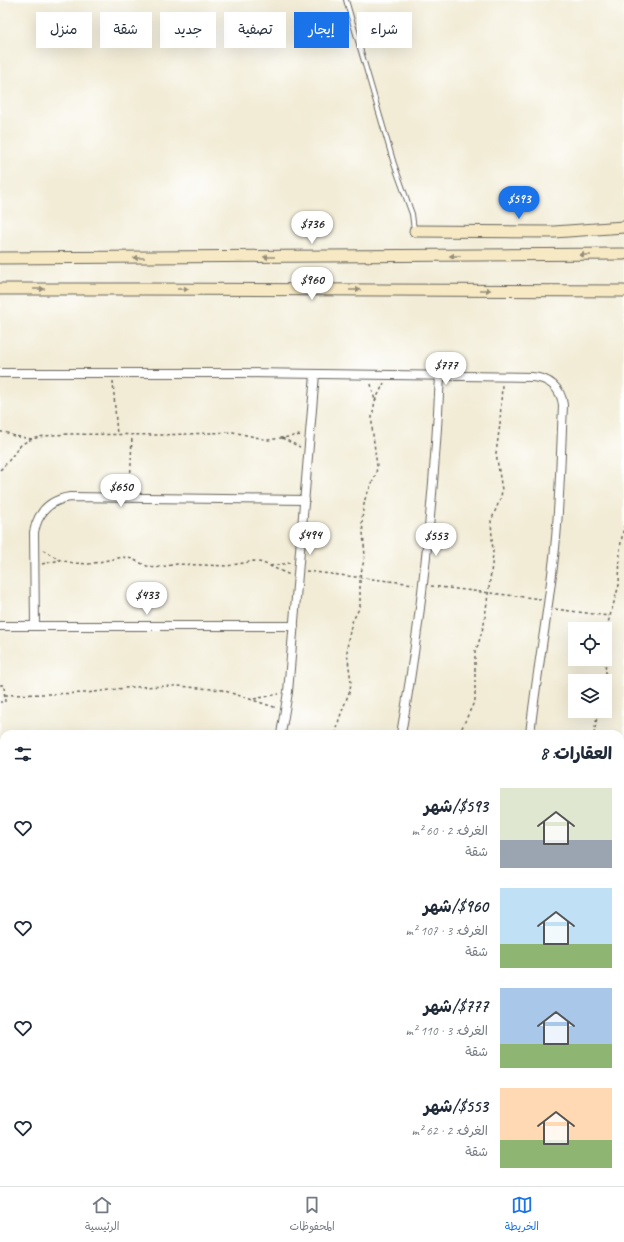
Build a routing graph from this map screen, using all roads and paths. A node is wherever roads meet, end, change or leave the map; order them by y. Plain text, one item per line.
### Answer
1 (346, 0) edge
2 (624, 227) edge
3 (415, 231) joint
4 (624, 254) edge
5 (0, 258) edge
6 (0, 290) edge
7 (624, 291) edge
8 (0, 373) edge
9 (113, 373) junction
10 (315, 374) junction
11 (369, 375) junction
12 (388, 375) junction
13 (440, 376) junction
14 (502, 377) junction
15 (375, 401) junction
16 (0, 432) edge
17 (310, 433) junction
18 (117, 435) junction
19 (132, 436) junction
20 (282, 438) junction
21 (34, 439) junction
22 (309, 451) junction
23 (0, 470) edge
24 (130, 498) junction
25 (305, 500) junction
26 (624, 526) edge
27 (34, 545) junction
28 (60, 560) junction
29 (299, 562) junction
30 (35, 566) junction
31 (270, 566) junction
32 (298, 578) junction
33 (547, 608) junction
34 (609, 616) junction
35 (608, 622) edge
36 (0, 626) edge
37 (35, 626) junction
38 (294, 626) junction
39 (0, 685) edge
40 (288, 692) junction
41 (5, 695) junction
42 (252, 700) junction
43 (0, 702) edge
44 (285, 711) junction
45 (597, 718) edge
46 (282, 730) edge
47 (337, 730) edge
48 (402, 730) edge
49 (461, 730) edge
50 (530, 730) edge
51 (595, 730) edge

1 - 3 lane
2 - 3 main road
4 -> 5 main road
6 -> 7 main road
8 - 9 street
9 - 10 street
9 - 18 path
10 - 11 street
10 - 17 street
11 - 12 street
11 - 15 path
12 - 13 street
12 - 15 path
13 - 14 street
13 - 48 street
14 - 33 street
14 - 49 path
15 - 47 path
16 - 21 path
17 - 20 path
17 - 22 street
18 - 19 path
18 - 21 path
19 - 20 path
19 - 24 path
20 - 22 path
21 - 23 path
22 - 25 street
24 - 25 street
24 - 27 street
25 - 29 street
26 - 34 path
27 - 28 path
27 - 30 street
28 - 30 path
28 - 31 path
29 - 31 path
29 - 32 street
30 - 37 street
31 - 32 path
32 - 38 street
33 - 34 path
33 - 50 street
34 - 35 path
36 - 37 street
37 - 38 street
38 - 40 street
39 - 41 path
40 - 42 path
40 - 44 street
41 - 42 path
41 - 43 path
42 - 44 path
44 - 46 street
45 - 51 path

